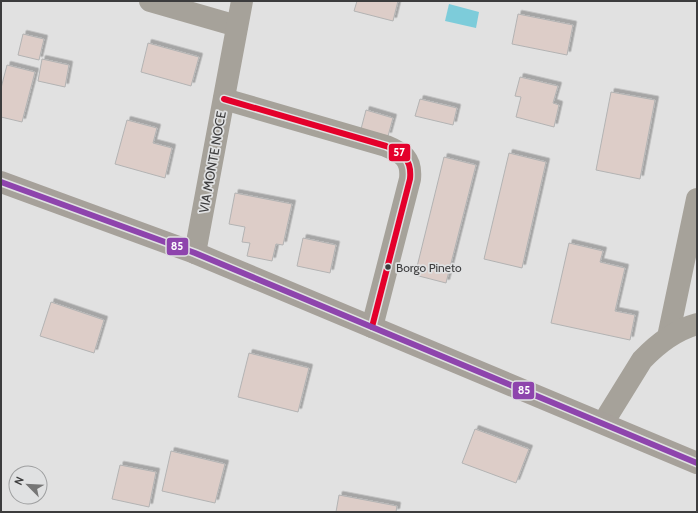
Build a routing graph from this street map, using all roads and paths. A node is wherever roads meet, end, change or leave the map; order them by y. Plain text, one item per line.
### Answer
1 (150, 1) edge
2 (242, 1) edge
3 (237, 26) junction
4 (224, 99) junction
5 (1, 182) edge
6 (697, 199) edge
7 (195, 253) junction
8 (697, 324) edge
9 (372, 327) junction
10 (668, 337) junction
11 (604, 423) junction
12 (697, 463) edge

1 - 3 street
2 - 3 street, VIA MONTE NOCE
3 - 4 street, VIA MONTE NOCE
4 - 7 street, VIA MONTE NOCE
4 - 9 street
5 - 7 street
6 - 10 street
7 - 9 street
8 - 10 street
9 - 11 street
10 - 11 street
11 - 12 street

